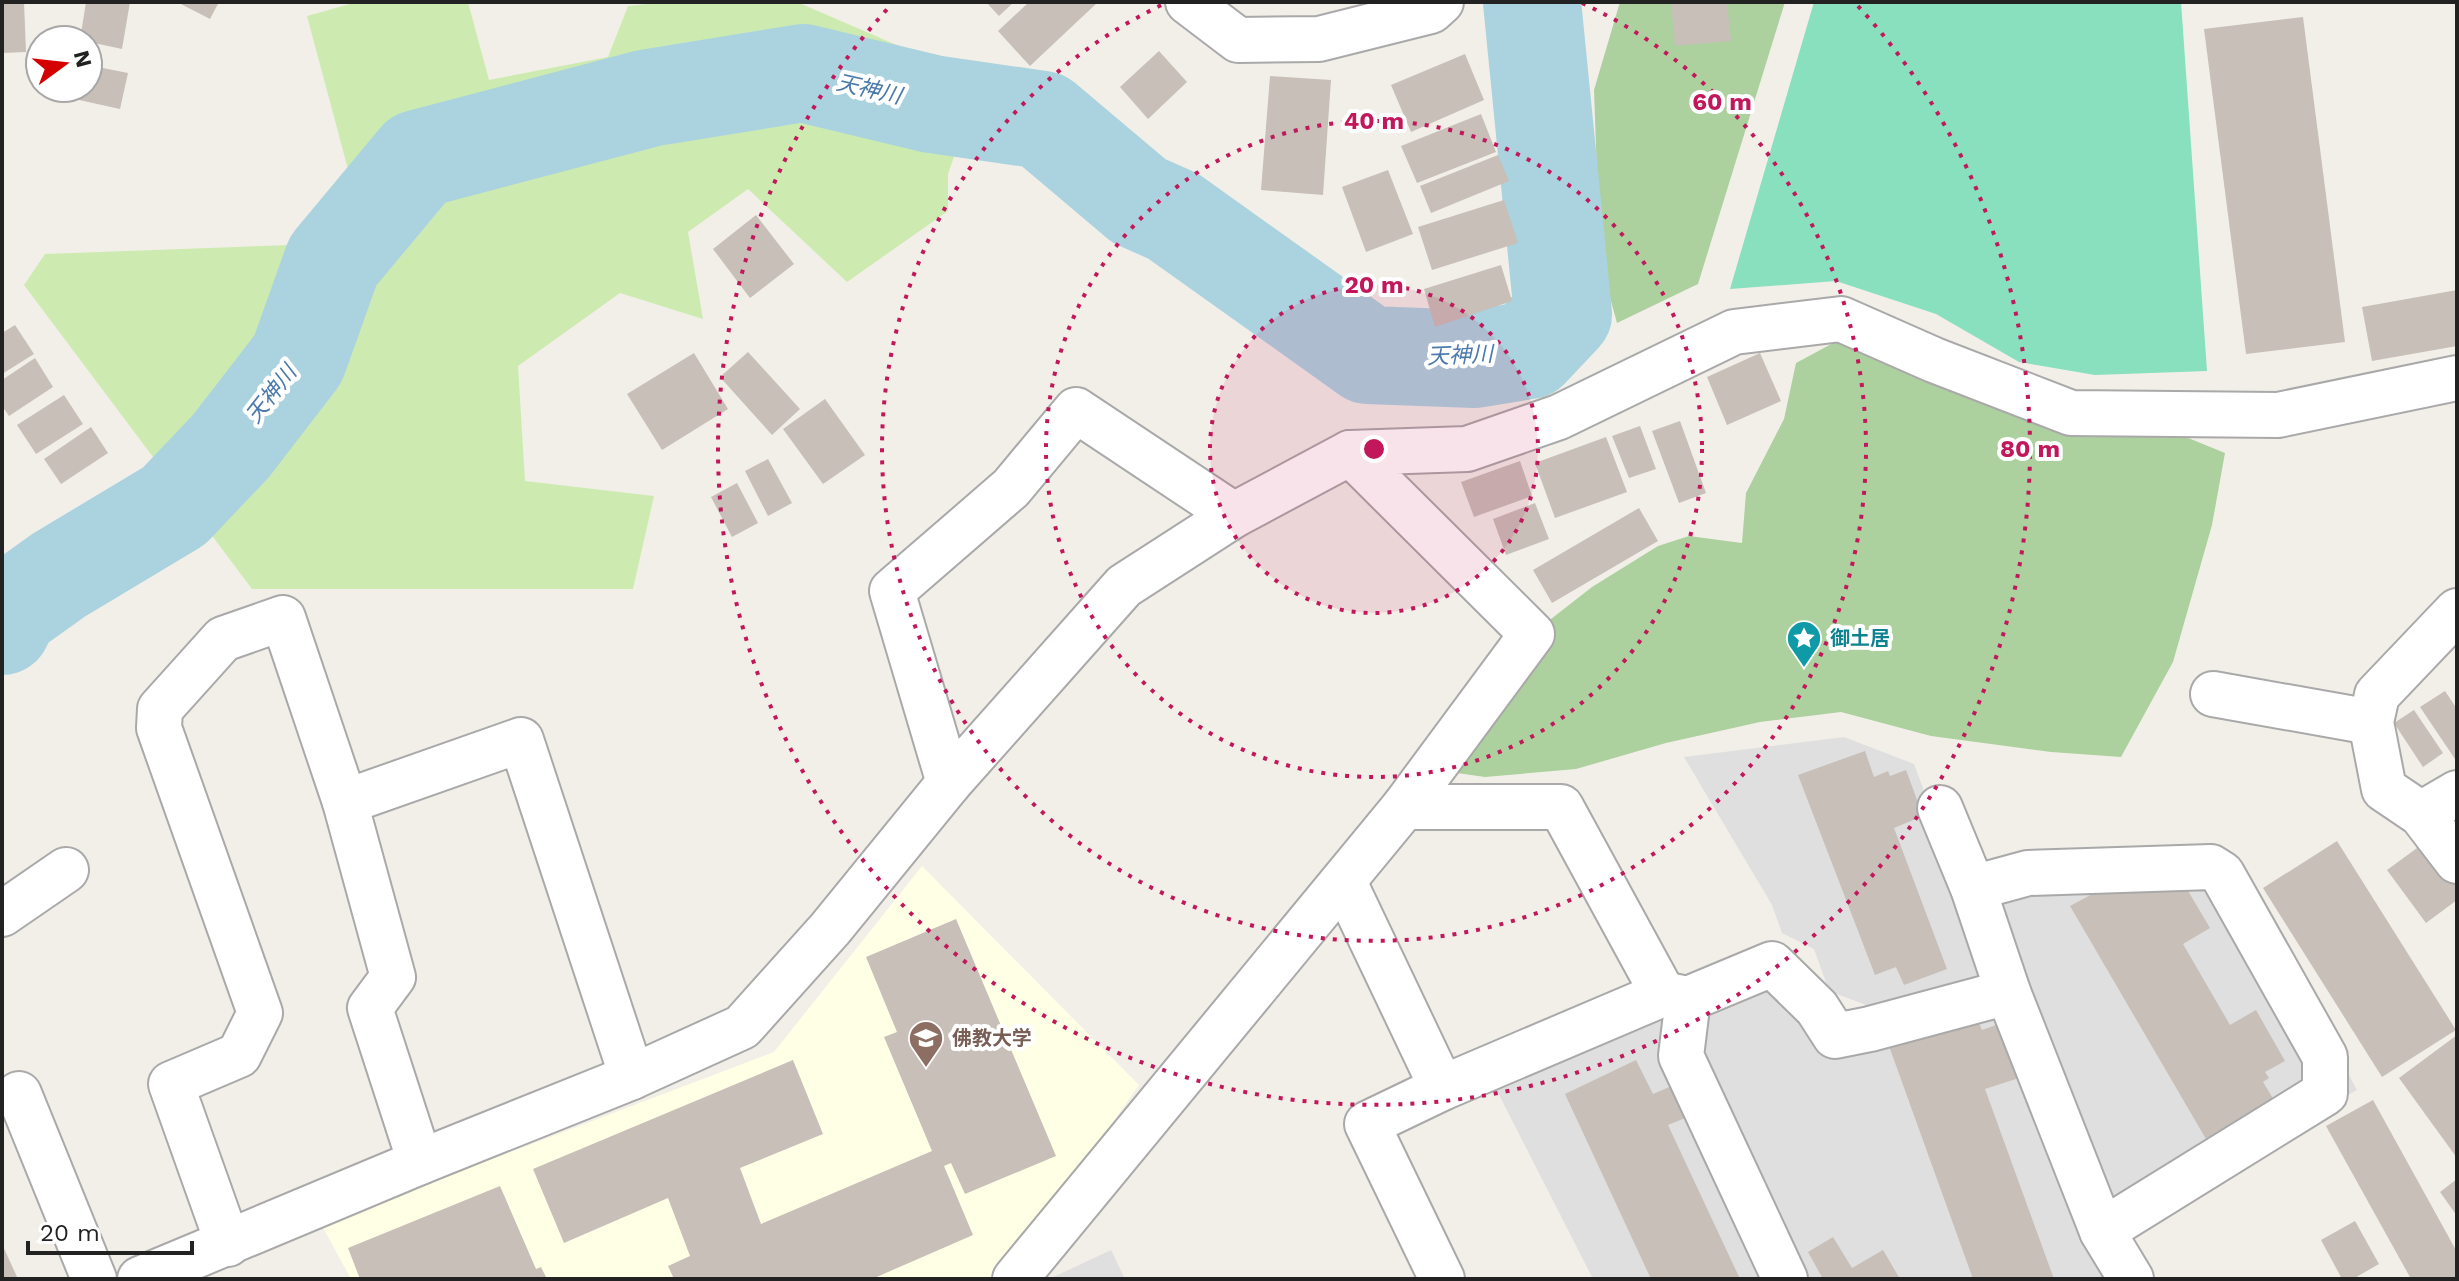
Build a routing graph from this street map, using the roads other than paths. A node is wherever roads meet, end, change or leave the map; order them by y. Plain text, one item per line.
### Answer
1 (1188, 2) edge
2 (1441, 2) edge
3 (2457, 378) edge
4 (1350, 453) junction
5 (1234, 515) junction
6 (2457, 611) edge
7 (2213, 694) dead end
8 (2371, 722) junction
9 (949, 783) junction
10 (345, 802) junction
11 (2439, 804) edge
12 (1404, 807) junction
13 (1940, 808) dead end
14 (2457, 861) edge
15 (66, 870) dead end
16 (1344, 882) junction
17 (1973, 888) junction
18 (2, 914) edge
19 (2008, 992) junction
20 (1676, 996) junction
21 (632, 1077) junction
22 (1442, 1088) junction
23 (19, 1094) dead end
24 (420, 1162) junction
25 (2102, 1231) junction
26 (228, 1244) junction
27 (94, 1279) edge
28 (140, 1279) edge
29 (1015, 1279) edge
30 (1442, 1279) edge
31 (1785, 1279) edge
32 (2131, 1279) edge

1 - 2 street
3 - 4 street
4 - 5 street
4 - 12 street
5 - 9 street
5 - 9 street
6 - 8 street
7 - 8 street
8 - 11 street
9 - 21 street
10 - 21 street
10 - 24 street
10 - 26 street
11 - 14 street
12 - 16 street
12 - 20 street
13 - 17 street
15 - 18 street
16 - 22 street
16 - 29 street
17 - 19 street
17 - 25 street
19 - 20 street
19 - 25 street
20 - 22 street
20 - 31 street
21 - 24 street
22 - 30 street
23 - 27 street
24 - 26 street
25 - 32 street
26 - 28 street

